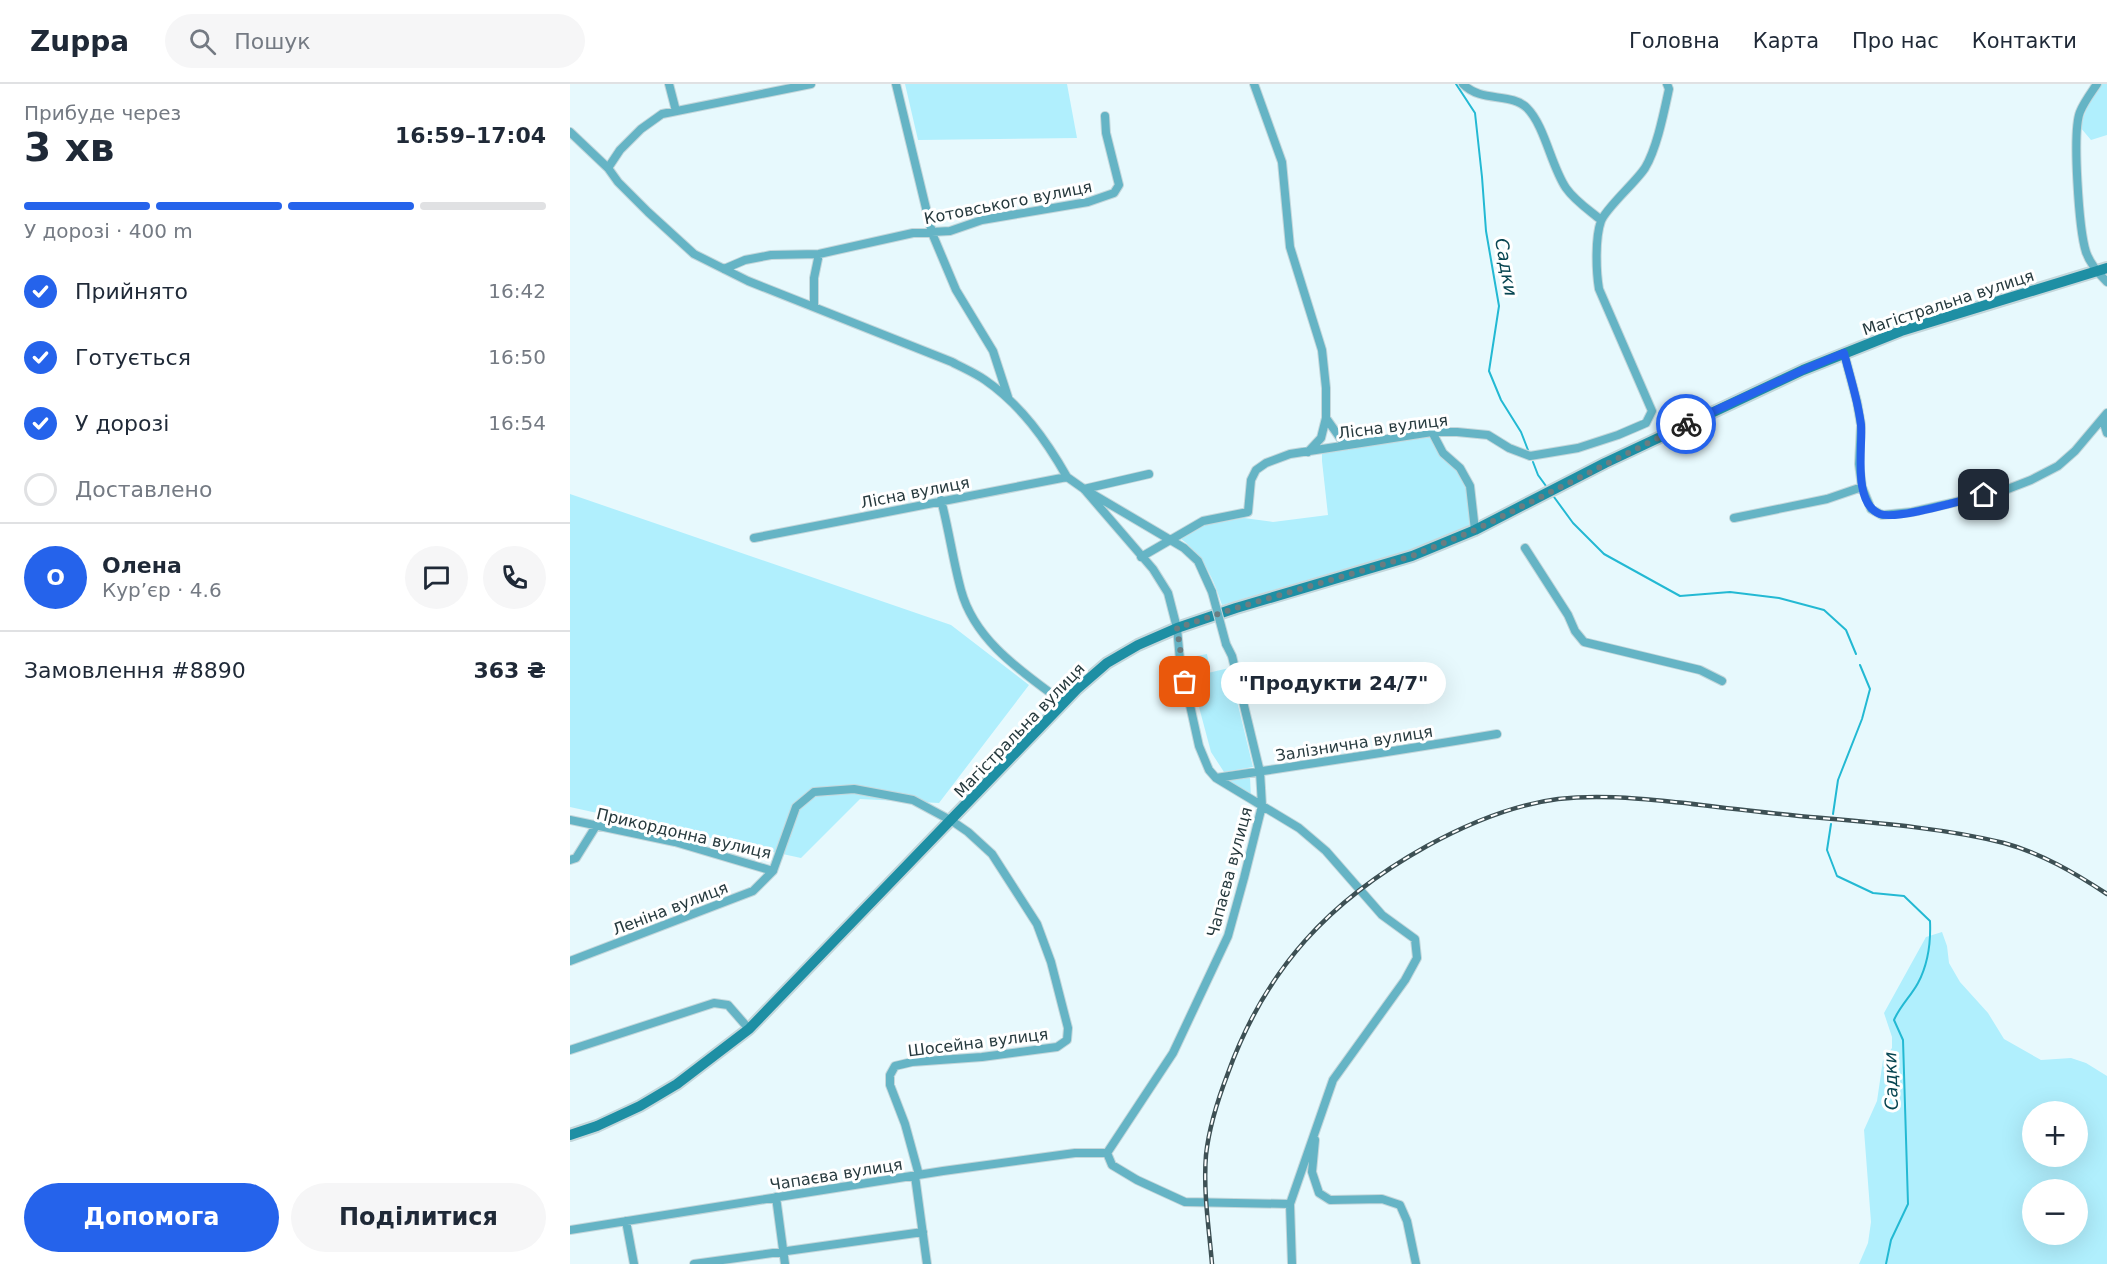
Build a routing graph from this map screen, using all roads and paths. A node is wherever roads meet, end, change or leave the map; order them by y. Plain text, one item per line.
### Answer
1 (669, 84) edge
2 (811, 84) edge
3 (896, 84) edge
4 (1254, 84) edge
5 (1463, 84) edge
6 (1667, 84) edge
7 (2097, 84) edge
8 (676, 111) junction
9 (1105, 116) dead end
10 (570, 132) edge
11 (608, 168) junction
12 (1601, 220) junction
13 (932, 234) junction
14 (819, 254) junction
15 (2107, 268) edge
16 (724, 269) junction
17 (2096, 271) junction
18 (2107, 282) edge
19 (814, 306) junction
20 (1844, 353) junction
21 (1008, 399) junction
22 (2105, 417) edge
23 (1326, 418) junction
24 (1432, 432) junction
25 (2107, 433) edge
26 (1345, 445) junction
27 (1308, 452) junction
28 (1149, 474) dead end
29 (1067, 477) junction
30 (1862, 487) junction
31 (1084, 489) junction
32 (941, 500) junction
33 (1734, 518) dead end
34 (1475, 530) junction
35 (754, 538) dead end
36 (1171, 539) junction
37 (1525, 548) dead end
38 (1141, 557) junction
39 (1177, 628) junction
40 (1722, 681) dead end
41 (1064, 703) junction
42 (1497, 734) dead end
43 (1260, 772) junction
44 (1216, 778) junction
45 (1262, 806) junction
46 (570, 820) edge
47 (952, 821) junction
48 (596, 826) junction
49 (570, 860) edge
50 (773, 871) junction
51 (570, 961) edge
52 (749, 1029) junction
53 (570, 1050) edge
54 (1316, 1127) junction
55 (570, 1135) edge
56 (1107, 1153) junction
57 (917, 1175) junction
58 (776, 1197) junction
59 (1290, 1204) junction
60 (626, 1221) junction
61 (570, 1230) edge
62 (923, 1232) junction
63 (783, 1250) junction
64 (634, 1264) edge
65 (694, 1264) edge
66 (785, 1264) edge
67 (927, 1264) edge
68 (1292, 1264) edge
69 (1416, 1264) edge

1 - 8 street
2 - 8 street
3 - 13 street
4 - 23 street
5 - 12 street
6 - 12 street
7 - 17 street
8 - 11 street
9 - 13 street, Котовського вулиця
10 - 11 street
11 - 16 street
12 - 24 street, Лісна вулиця
13 - 14 street, Котовського вулиця
13 - 21 street
14 - 16 street, Котовського вулиця
14 - 19 street
15 - 17 main road, Магістральна вулиця
16 - 19 street
17 - 18 street
17 - 20 main road, Магістральна вулиця
19 - 21 street
20 - 30 street
20 - 34 main road, Магістральна вулиця
21 - 29 street
22 - 25 street
22 - 30 street
23 - 26 street
23 - 27 street
24 - 26 street, Лісна вулиця
24 - 34 street
26 - 27 street, Лісна вулиця
27 - 36 street, Лісна вулиця
28 - 31 street
29 - 31 street
29 - 32 street, Лісна вулиця
30 - 33 street
31 - 36 street, Чапаєва вулиця
31 - 38 street
32 - 35 street, Лісна вулиця
32 - 41 street
34 - 39 main road, Магістральна вулиця
36 - 38 street
36 - 43 street, Чапаєва вулиця, bridge
37 - 40 street
38 - 39 street
39 - 41 main road, Магістральна вулиця
39 - 44 street
41 - 47 main road, Магістральна вулиця
42 - 43 street, Залізнична вулиця
43 - 44 street, Залізнична вулиця
43 - 45 street, Чапаєва вулиця
44 - 45 street
45 - 54 street
45 - 56 street, Чапаєва вулиця
46 - 48 street, Прикордонна вулиця
47 - 50 street, Прикордонна вулиця
47 - 52 main road, Магістральна вулиця
47 - 57 street, Шосейна вулиця
48 - 49 street
48 - 50 street, Прикордонна вулиця
50 - 51 street, Леніна вулиця
52 - 53 street
52 - 55 main road, Магістральна вулиця
54 - 59 street
54 - 69 street
56 - 57 street, Чапаєва вулиця
56 - 59 street
57 - 58 street, Чапаєва вулиця
57 - 62 street
58 - 60 street, Чапаєва вулиця
58 - 63 street
59 - 68 street
60 - 61 street, Чапаєва вулиця
60 - 64 street
62 - 63 street
62 - 67 street
63 - 65 street
63 - 66 street

